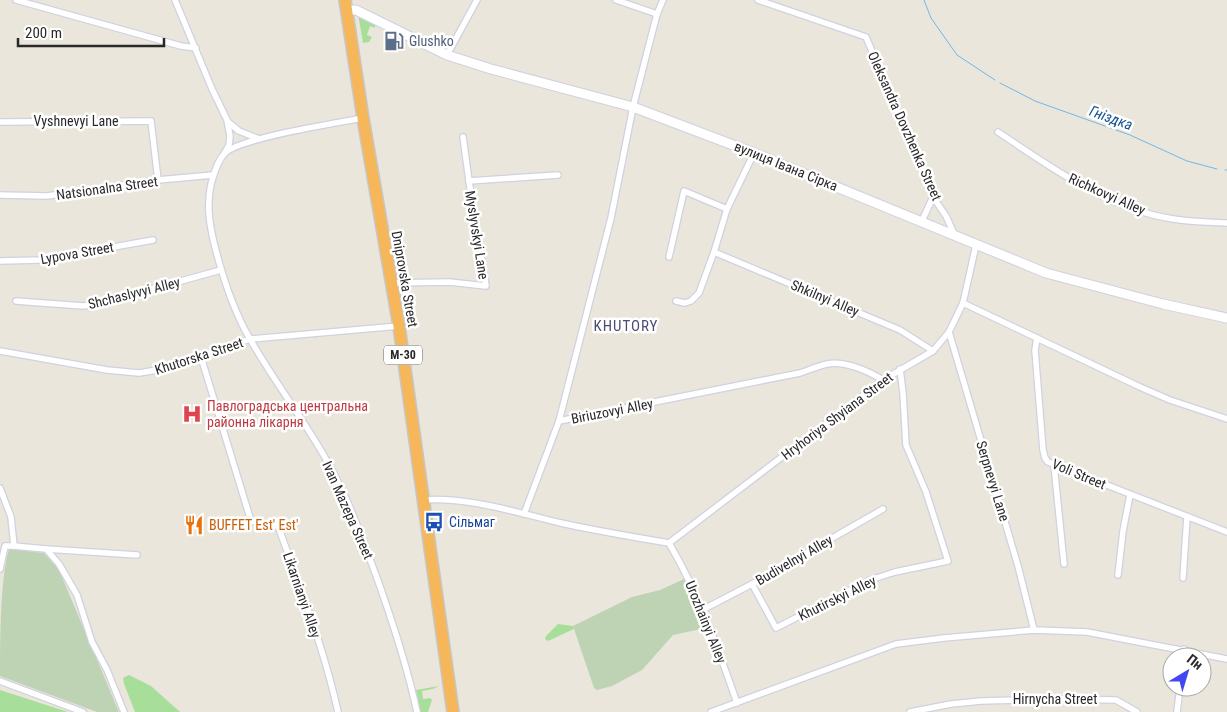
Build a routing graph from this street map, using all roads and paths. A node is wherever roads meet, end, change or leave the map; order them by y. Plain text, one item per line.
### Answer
1 (16, 0) edge
2 (175, 0) edge
3 (477, 0) edge
4 (616, 0) edge
5 (663, 0) edge
6 (758, 0) edge
7 (346, 5) edge
8 (657, 14) junction
9 (196, 48) junction
10 (447, 55) junction
11 (634, 107) junction
12 (363, 118) junction
13 (226, 120) junction
14 (0, 122) edge
15 (998, 132) dead end
16 (463, 138) dead end
17 (262, 139) junction
18 (754, 153) junction
19 (224, 154) junction
20 (213, 175) junction
21 (558, 175) dead end
22 (158, 180) junction
23 (469, 181) junction
24 (0, 195) edge
25 (932, 197) junction
26 (727, 209) junction
27 (921, 223) junction
28 (1227, 223) edge
29 (956, 236) junction
30 (153, 240) dead end
31 (976, 245) junction
32 (714, 252) junction
33 (669, 257) dead end
34 (0, 261) edge
35 (221, 270) junction
36 (392, 283) junction
37 (676, 301) dead end
38 (16, 302) dead end
39 (963, 303) junction
40 (1227, 318) edge
41 (399, 326) junction
42 (949, 332) junction
43 (1037, 338) junction
44 (250, 339) junction
45 (0, 351) edge
46 (932, 351) junction
47 (201, 357) junction
48 (900, 369) junction
49 (883, 380) junction
50 (1227, 419) edge
51 (559, 421) junction
52 (1054, 465) junction
53 (0, 488) edge
54 (1130, 494) junction
55 (422, 500) junction
56 (883, 509) dead end
57 (524, 514) junction
58 (1187, 517) junction
59 (1227, 532) edge
60 (670, 544) junction
61 (3, 545) edge
62 (14, 546) junction
63 (46, 549) junction
64 (137, 555) dead end
65 (1064, 564) dead end
66 (0, 569) edge
67 (1118, 575) dead end
68 (1182, 578) dead end
69 (752, 584) junction
70 (704, 610) junction
71 (1034, 630) junction
72 (1173, 647) edge
73 (1212, 656) edge
74 (1227, 659) edge
75 (0, 681) edge
76 (1178, 697) edge
77 (737, 703) junction
78 (83, 712) edge
79 (124, 712) edge
80 (338, 712) edge
81 (417, 712) edge
82 (453, 712) edge
83 (711, 712) edge
84 (910, 712) edge
85 (1137, 712) edge
86 (1176, 712) edge

1 - 9 street
2 - 9 street, Ivan Mazepa Street
3 - 10 street
4 - 8 street
5 - 8 street, Biriuzovyi Alley
6 - 25 street, Oleksandra Dovzhenka Street
7 - 10 street, вулиця Івана Сірка
7 - 12 highway, Dniprovska Street / М-30
8 - 11 street, Biriuzovyi Alley
9 - 13 street, Ivan Mazepa Street
10 - 11 street, вулиця Івана Сірка
11 - 18 street, вулиця Івана Сірка
11 - 51 street, Biriuzovyi Alley
12 - 17 street
12 - 36 highway, Dniprovska Street / М-30
13 - 17 street
13 - 19 street, Ivan Mazepa Street
14 - 22 street, Vyshnevyi Lane
15 - 28 street, Richkovyi Alley
16 - 23 street, Myslyvskyi Lane
17 - 19 street
18 - 26 street
18 - 27 street, вулиця Івана Сірка
19 - 20 street, Ivan Mazepa Street
20 - 22 street, Natsionalna Street
20 - 35 street, Ivan Mazepa Street
21 - 23 street, Myslyvskyi Lane
22 - 24 street, Natsionalna Street
23 - 36 street, Myslyvskyi Lane
25 - 27 street
25 - 29 street, Oleksandra Dovzhenka Street
26 - 32 street
26 - 33 street
27 - 29 street, вулиця Івана Сірка
29 - 31 street, вулиця Івана Сірка
30 - 34 street, Lypova Street
31 - 39 street, Hryhoriya Shyiana Street
31 - 40 street, вулиця Івана Сірка
32 - 37 street
32 - 46 street, Shkilnyi Alley
35 - 38 street, Shchaslyvyi Alley
35 - 44 street, Ivan Mazepa Street
36 - 41 highway, Dniprovska Street / М-30
39 - 42 street, Hryhoriya Shyiana Street
39 - 43 street
41 - 44 street, Khutorska Street
41 - 55 highway, Dniprovska Street / М-30
42 - 46 street, Hryhoriya Shyiana Street
42 - 71 street, Serpnevyi Lane
43 - 50 street
43 - 52 street, Voli Street
44 - 47 street, Khutorska Street
44 - 81 street, Ivan Mazepa Street
45 - 47 street, Khutorska Street
46 - 48 street, Hryhoriya Shyiana Street
47 - 80 street, Likarnianyi Alley
48 - 49 street, Hryhoriya Shyiana Street
48 - 69 street, Khutirskyi Alley
49 - 51 street, Biriuzovyi Alley
49 - 60 street, Hryhoriya Shyiana Street
51 - 57 street
52 - 54 street, Voli Street
52 - 65 street
53 - 62 street
54 - 58 street, Voli Street
54 - 67 street
55 - 57 street
55 - 82 highway, Dniprovska Street / М-30
56 - 69 street, Budivelnyi Alley
57 - 60 street
58 - 59 street, Voli Street
58 - 68 street
60 - 70 street, Urozhainyi Alley
61 - 62 street
61 - 66 street
62 - 63 street
63 - 64 street
63 - 79 street
69 - 70 street, Budivelnyi Alley
70 - 77 street, Urozhainyi Alley
71 - 72 street
71 - 77 street
73 - 74 street
75 - 78 street
76 - 86 street
77 - 83 street
84 - 85 street, Hirnycha Street

